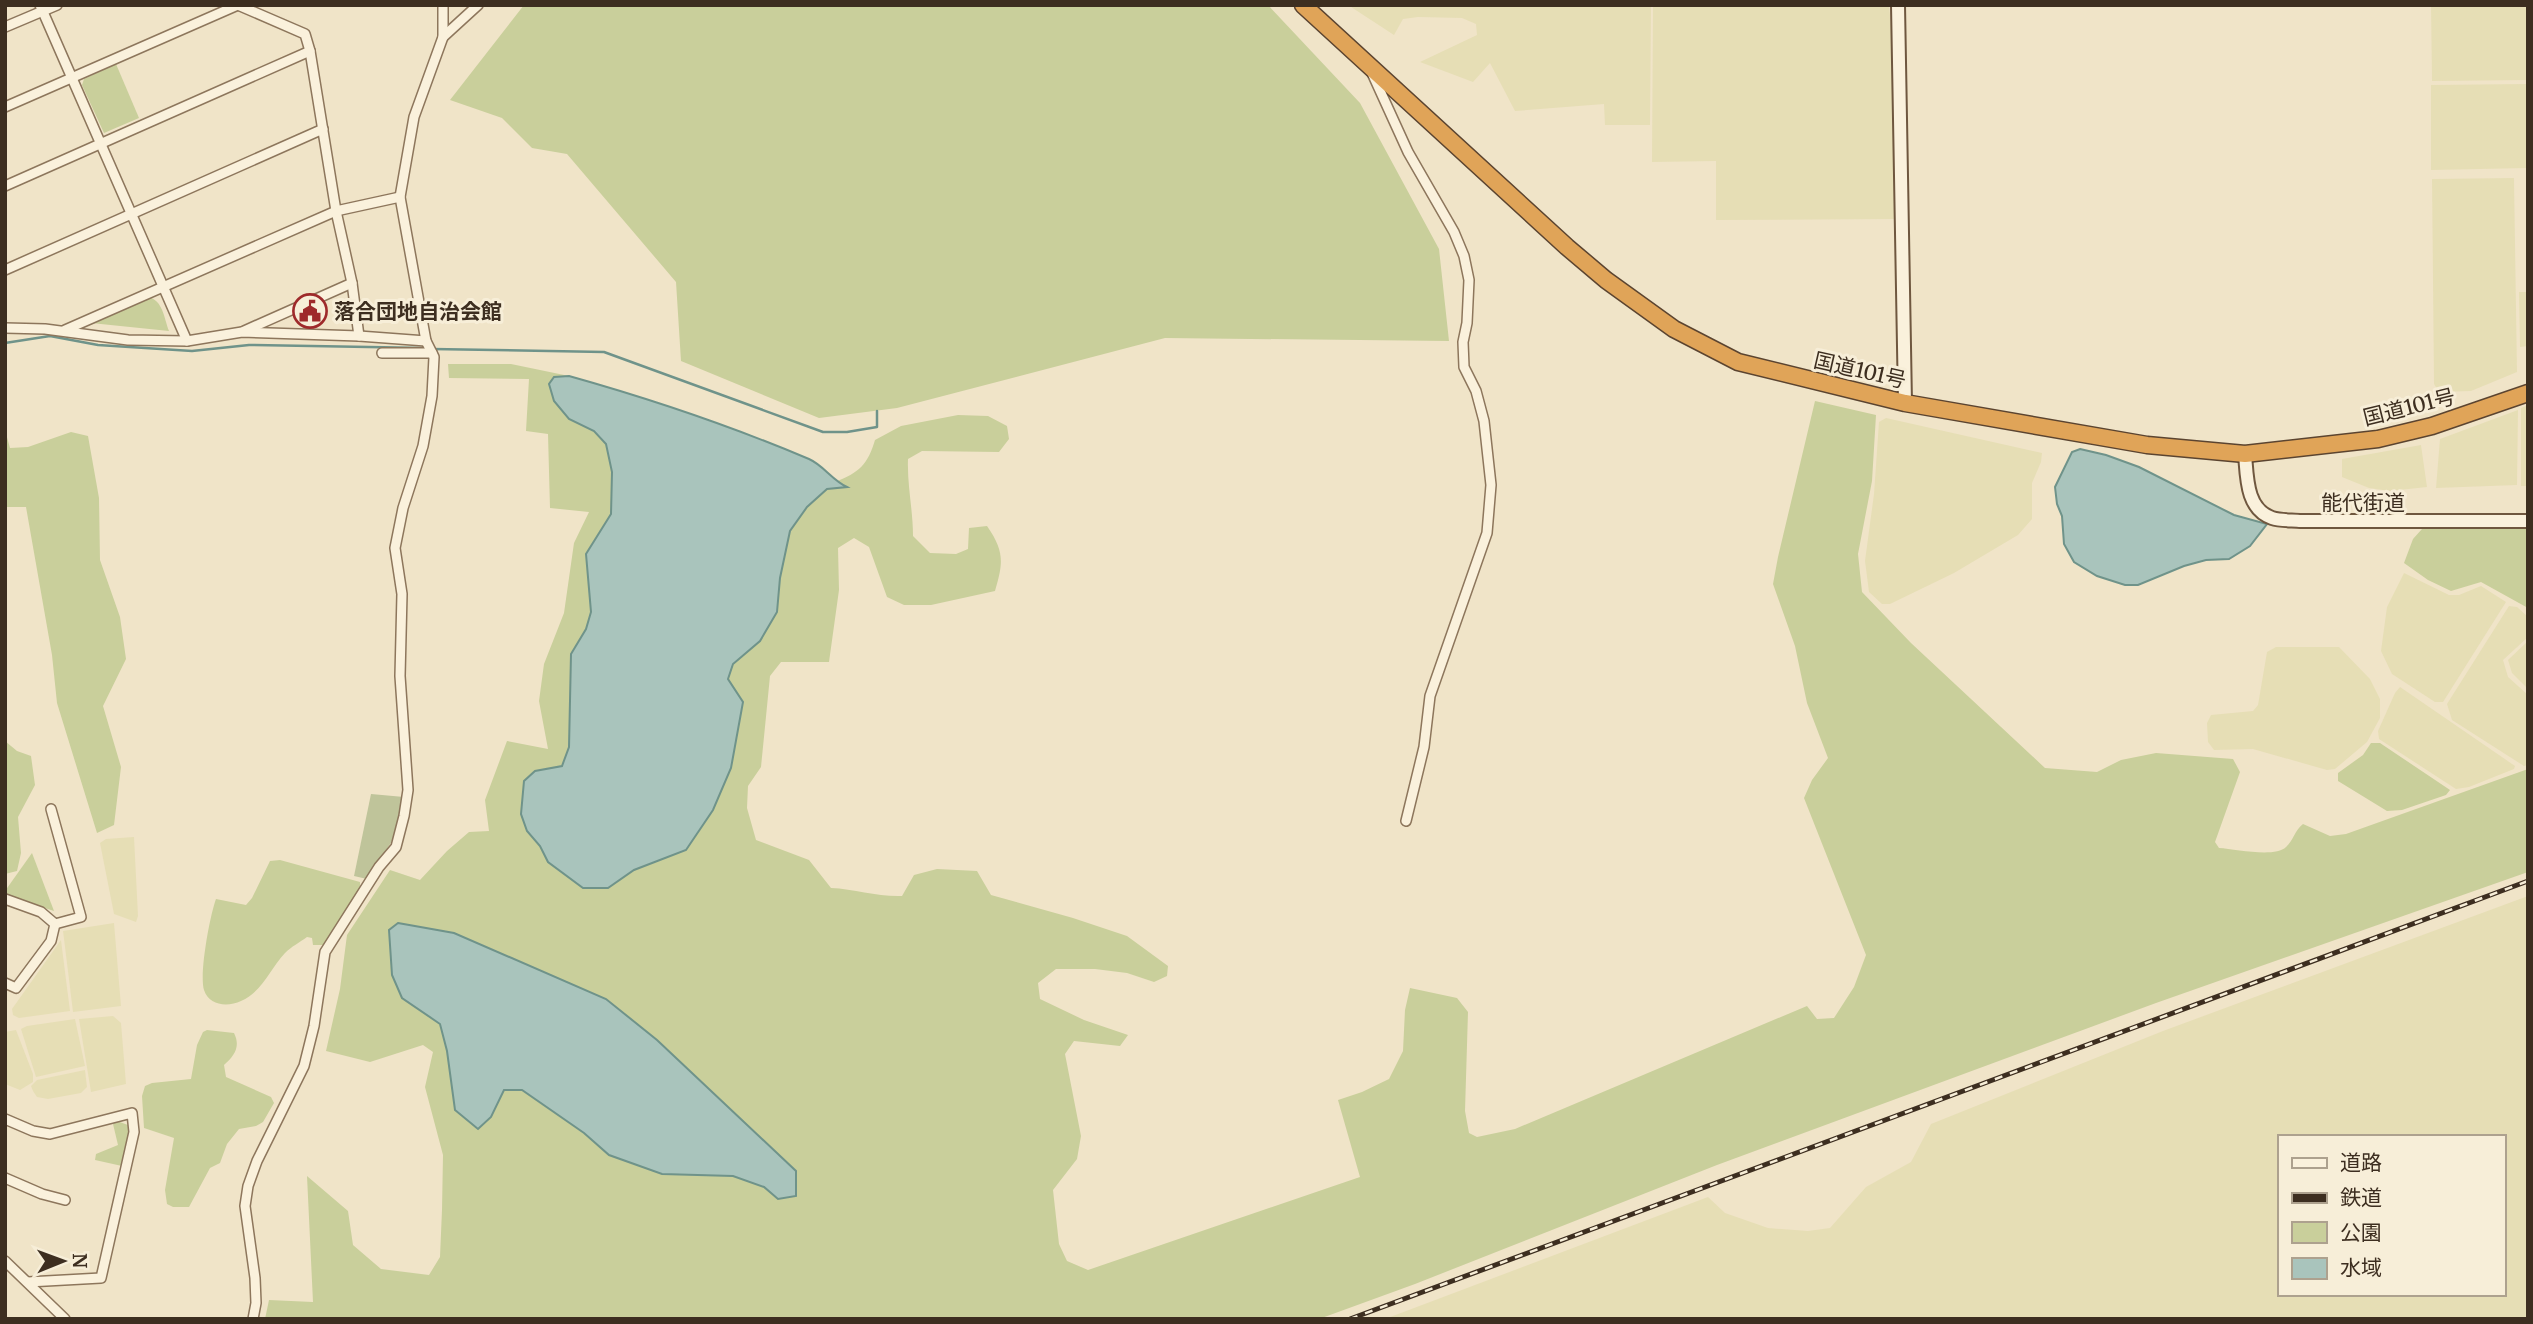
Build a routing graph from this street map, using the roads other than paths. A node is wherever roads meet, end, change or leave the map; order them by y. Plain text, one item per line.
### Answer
1 (57, 5) edge
2 (238, 5) edge
3 (443, 5) edge
4 (478, 5) edge
5 (1303, 5) edge
6 (1898, 5) edge
7 (41, 8) edge
8 (5, 27) edge
9 (443, 37) junction
10 (310, 51) junction
11 (1368, 65) junction
12 (70, 78) junction
13 (5, 107) edge
14 (323, 130) junction
15 (100, 145) junction
16 (5, 186) edge
17 (400, 197) junction
18 (335, 211) junction
19 (132, 214) junction
20 (5, 270) edge
21 (352, 283) junction
22 (162, 286) junction
23 (5, 327) edge
24 (64, 331) junction
25 (242, 332) junction
26 (359, 336) junction
27 (187, 341) junction
28 (426, 341) junction
29 (382, 353) dead end
30 (432, 353) junction
31 (2528, 393) edge
32 (1905, 402) junction
33 (2245, 454) junction
34 (2528, 521) edge
35 (51, 809) dead end
36 (1406, 821) dead end
37 (5, 899) edge
38 (55, 924) junction
39 (5, 983) edge
40 (5, 1119) edge
41 (5, 1178) edge
42 (65, 1200) dead end
43 (5, 1261) edge
44 (28, 1282) junction
45 (65, 1319) edge
46 (253, 1319) edge

1 - 7 street
2 - 10 street
2 - 12 street
3 - 9 street
4 - 9 street
5 - 11 highway, 国道101号
6 - 32 street
7 - 8 street
7 - 12 street
9 - 17 street
10 - 14 street
10 - 15 street
11 - 32 highway, 国道101号
11 - 36 street
12 - 13 street
12 - 15 street
14 - 18 street
14 - 19 street
15 - 16 street
15 - 19 street
17 - 18 street
17 - 28 street
18 - 21 street
18 - 22 street
19 - 20 street
19 - 22 street
21 - 25 street
21 - 26 street
22 - 24 street
22 - 27 street
23 - 24 street
24 - 27 street
25 - 26 street
25 - 27 street
26 - 28 street
28 - 30 street
29 - 30 street
30 - 46 street
31 - 33 highway, 国道101号
32 - 33 highway, 国道101号
33 - 34 street, 能代街道
35 - 38 street
37 - 38 street
38 - 39 street
40 - 44 street
41 - 42 street
43 - 44 street
44 - 45 street

